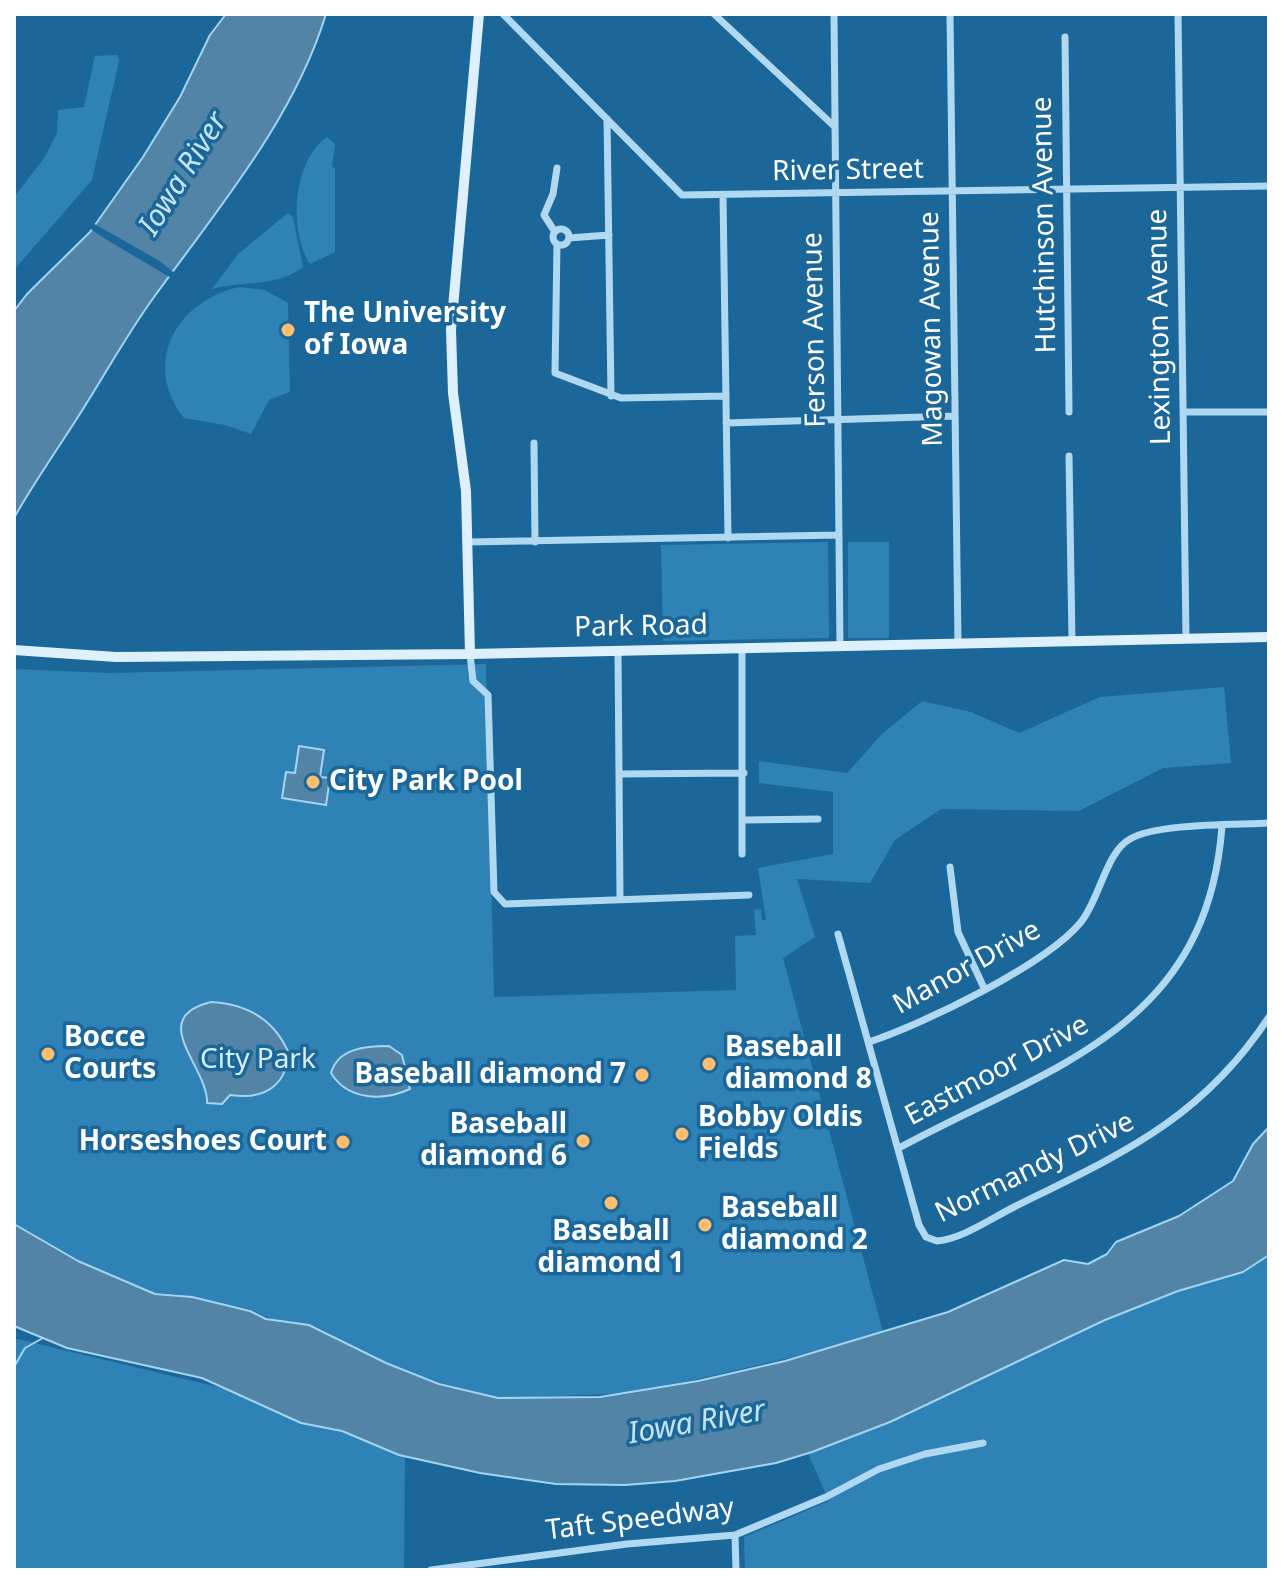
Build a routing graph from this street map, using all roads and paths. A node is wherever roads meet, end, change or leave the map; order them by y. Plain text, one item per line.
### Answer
1 (479, 14) edge
2 (503, 14) edge
3 (714, 14) edge
4 (834, 14) edge
5 (950, 14) edge
6 (1178, 14) edge
7 (1065, 37) dead end
8 (607, 119) junction
9 (836, 128) junction
10 (557, 168) dead end
11 (1269, 186) edge
12 (1180, 187) junction
13 (1066, 190) junction
14 (952, 192) junction
15 (836, 194) junction
16 (723, 195) junction
17 (555, 232) junction
18 (609, 235) junction
19 (569, 238) junction
20 (557, 244) junction
21 (611, 396) junction
22 (726, 396) junction
23 (1069, 412) dead end
24 (1183, 412) junction
25 (1269, 412) edge
26 (955, 416) junction
27 (838, 420) junction
28 (726, 423) junction
29 (534, 443) dead end
30 (1069, 456) dead end
31 (839, 535) junction
32 (728, 538) junction
33 (468, 542) junction
34 (535, 542) junction
35 (1269, 637) edge
36 (1186, 639) junction
37 (1072, 641) junction
38 (958, 643) junction
39 (840, 646) junction
40 (742, 649) junction
41 (14, 650) edge
42 (618, 651) junction
43 (470, 654) junction
44 (744, 773) junction
45 (619, 774) junction
46 (818, 819) dead end
47 (744, 820) junction
48 (1269, 823) edge
49 (1222, 826) junction
50 (742, 854) dead end
51 (950, 867) dead end
52 (749, 895) dead end
53 (620, 898) junction
54 (838, 934) dead end
55 (984, 988) junction
56 (1269, 1017) edge
57 (869, 1042) junction
58 (899, 1148) junction
59 (983, 1443) dead end
60 (735, 1535) junction
61 (431, 1570) edge
62 (736, 1570) edge

1 - 33 street
2 - 8 street, River Street
3 - 9 street
4 - 9 street, Ferson Avenue
5 - 14 street, Magowan Avenue
6 - 12 street, Lexington Avenue
7 - 13 street, Hutchinson Avenue
8 - 16 street, River Street
8 - 18 street
9 - 15 street, Ferson Avenue
10 - 17 street
11 - 12 street, River Street
12 - 13 street, River Street
12 - 24 street, Lexington Avenue
13 - 14 street, River Street
13 - 23 street, Hutchinson Avenue
14 - 15 street, River Street
14 - 26 street, Magowan Avenue
15 - 16 street, River Street
15 - 27 street, Ferson Avenue
16 - 22 street
17 - 19 street
17 - 20 street
18 - 19 street
18 - 21 street
19 - 20 street
20 - 21 street
21 - 22 street
22 - 28 street
24 - 25 street
24 - 36 street, Lexington Avenue
26 - 27 street
26 - 38 street, Magowan Avenue
27 - 28 street
27 - 31 street, Ferson Avenue
28 - 32 street
29 - 34 street
30 - 37 street
31 - 32 street
31 - 39 street, Ferson Avenue
32 - 34 street
33 - 34 street
33 - 43 street
35 - 36 street, Park Road
36 - 37 street, Park Road
37 - 38 street, Park Road
38 - 39 street, Park Road
39 - 40 street, Park Road
40 - 42 street, Park Road
40 - 44 street
41 - 43 street, Park Road
42 - 43 street, Park Road
42 - 45 street
43 - 53 street
44 - 45 street
44 - 47 street
45 - 53 street
46 - 47 street
47 - 50 street
48 - 49 street, Manor Drive
49 - 55 street, Manor Drive
49 - 58 street, Eastmoor Drive
51 - 55 street
52 - 53 street
54 - 57 street, Normandy Drive
55 - 57 street, Manor Drive
56 - 58 street, Normandy Drive
57 - 58 street, Normandy Drive
59 - 60 street, Taft Speedway
60 - 61 street, Taft Speedway
60 - 62 street

